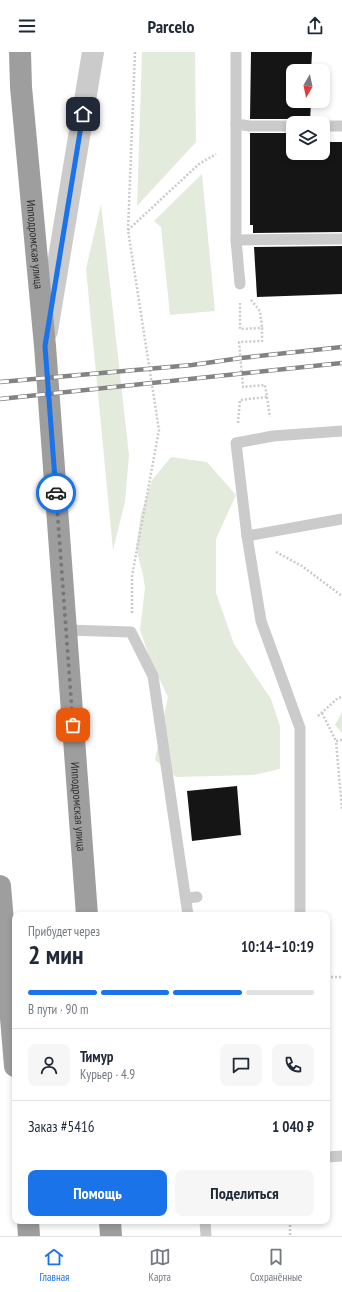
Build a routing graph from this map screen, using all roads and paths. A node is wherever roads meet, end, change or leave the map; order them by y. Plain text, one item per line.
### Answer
1 (20, 52) edge
2 (93, 52) edge
3 (135, 52) edge
4 (236, 52) edge
5 (236, 124) junction
6 (286, 126) edge
7 (330, 126) edge
8 (342, 126) edge
9 (199, 164) dead end
10 (128, 230) junction
11 (342, 239) edge
12 (236, 240) junction
13 (240, 284) junction
14 (262, 328) junction
15 (45, 346) junction
16 (267, 397) junction
17 (270, 420) dead end
18 (342, 431) edge
19 (236, 443) junction
20 (342, 519) edge
21 (247, 536) junction
22 (342, 596) edge
23 (66, 630) junction
24 (131, 632) junction
25 (342, 697) edge
26 (322, 713) junction
27 (300, 728) junction
28 (342, 740) edge
29 (336, 741) junction
30 (342, 810) edge
31 (0, 897) edge
32 (87, 912) edge
33 (189, 912) edge
34 (300, 912) edge
35 (330, 977) edge
36 (342, 977) edge
37 (12, 1032) edge
38 (342, 1156) edge
39 (330, 1158) edge
40 (28, 1224) edge
41 (110, 1224) edge
42 (205, 1224) edge
43 (290, 1224) edge
44 (29, 1236) edge
45 (111, 1236) edge
46 (206, 1236) edge
47 (290, 1236) edge

1 - 15 highway, Ипподромская улица
2 - 15 street
3 - 10 path
4 - 5 lane
5 - 6 lane
5 - 12 lane
7 - 8 lane
9 - 10 path
10 - 24 path
11 - 12 lane
12 - 13 lane
13 - 14 path
13 - 14 path
14 - 16 path
15 - 23 highway, Ипподромская улица
16 - 17 path
16 - 19 path
18 - 19 lane
19 - 21 lane
20 - 21 lane
21 - 22 path
21 - 27 lane
23 - 24 lane
23 - 32 highway, Ипподромская улица
24 - 33 lane
25 - 26 path
26 - 27 path
26 - 29 path
27 - 34 lane
28 - 29 path
29 - 30 path
31 - 37 highway
35 - 36 path
38 - 39 lane
40 - 44 highway
41 - 45 highway
42 - 46 lane
43 - 47 path

